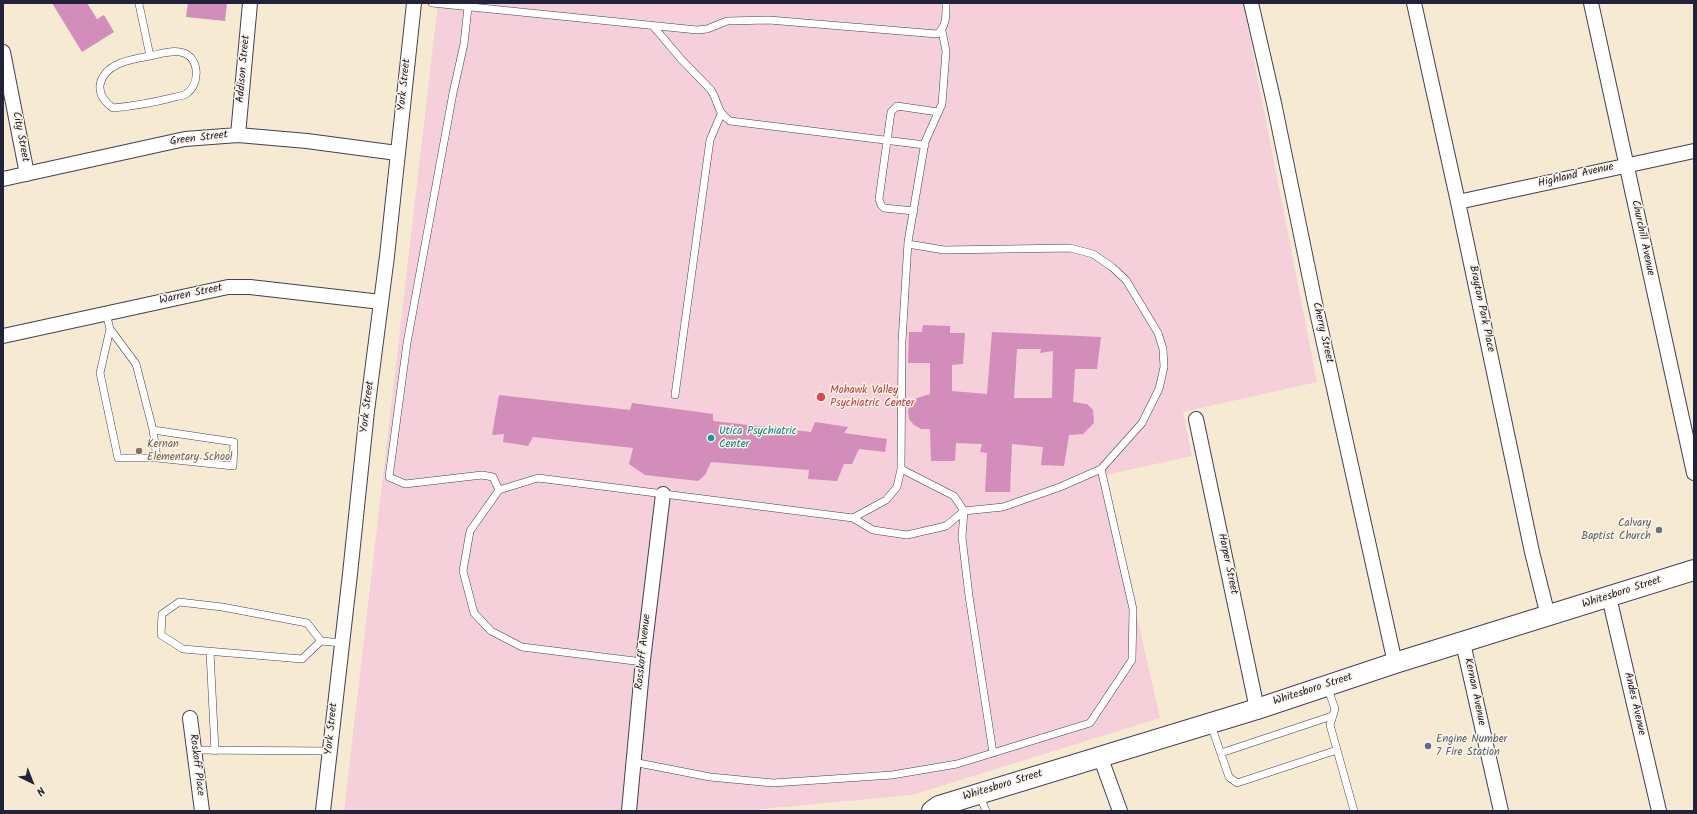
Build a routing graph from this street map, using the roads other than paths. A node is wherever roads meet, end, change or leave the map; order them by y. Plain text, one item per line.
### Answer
1 (138, 3) edge
2 (250, 3) edge
3 (414, 3) edge
4 (432, 3) edge
5 (946, 3) edge
6 (1251, 3) edge
7 (1414, 3) edge
8 (1591, 3) edge
9 (468, 7) junction
10 (653, 26) junction
11 (942, 31) junction
12 (3, 52) edge
13 (150, 56) junction
14 (938, 112) junction
15 (721, 114) junction
16 (238, 134) junction
17 (887, 140) junction
18 (925, 145) junction
19 (1694, 151) edge
20 (397, 153) junction
21 (1626, 165) junction
22 (27, 174) junction
23 (3, 180) edge
24 (1458, 202) junction
25 (914, 211) junction
26 (908, 244) junction
27 (381, 302) junction
28 (106, 313) junction
29 (110, 329) junction
30 (3, 336) edge
31 (675, 395) dead end
32 (1196, 420) dead end
33 (153, 430) junction
34 (157, 458) junction
35 (1101, 469) junction
36 (901, 470) junction
37 (1694, 473) edge
38 (499, 490) junction
39 (663, 494) junction
40 (964, 511) junction
41 (853, 518) junction
42 (1694, 570) edge
43 (1609, 597) junction
44 (1548, 616) junction
45 (321, 641) junction
46 (342, 643) junction
47 (1463, 643) junction
48 (210, 652) junction
49 (642, 662) junction
50 (1395, 663) junction
51 (1327, 686) junction
52 (1257, 708) junction
53 (1332, 716) junction
54 (190, 718) dead end
55 (1210, 723) junction
56 (194, 750) junction
57 (1337, 750) junction
58 (215, 751) junction
59 (330, 751) junction
60 (993, 753) junction
61 (1221, 753) junction
62 (1100, 756) junction
63 (634, 762) junction
64 (982, 802) edge
65 (936, 808) edge
66 (202, 811) edge
67 (324, 811) edge
68 (629, 811) edge
69 (920, 811) edge
70 (1120, 811) edge
71 (1354, 811) edge
72 (1501, 811) edge
73 (1659, 811) edge

1 - 13 lane
2 - 16 street, Addison Street
3 - 20 street, York Street
4 - 9 lane
5 - 11 lane
6 - 50 street, Cherry Street
7 - 24 street, Brayton Park Place
8 - 21 street, Churchill Avenue
9 - 10 lane
9 - 38 lane
10 - 11 lane
10 - 15 lane
11 - 14 lane
12 - 22 street, City Street
13 - 13 lane
14 - 17 lane
14 - 18 lane
15 - 17 lane
15 - 31 lane
16 - 20 street, Green Street
16 - 22 street, Green Street
17 - 18 lane
17 - 25 lane
18 - 25 lane
19 - 21 street, Highland Avenue
20 - 27 street, York Street
21 - 24 street, Highland Avenue
21 - 37 street, Churchill Avenue
22 - 23 street, Green Street
24 - 44 street, Brayton Park Place
25 - 26 lane
26 - 35 lane
26 - 36 lane
27 - 28 street, Warren Street
27 - 46 street, York Street
28 - 29 lane
28 - 30 street, Warren Street
29 - 33 lane
29 - 34 lane
32 - 52 street, Harper Street
33 - 34 lane
33 - 34 lane
35 - 40 lane
35 - 60 lane
36 - 40 lane
36 - 41 lane
38 - 39 lane
38 - 49 lane
39 - 41 lane
39 - 49 street, Rosskoff Avenue
40 - 41 lane
40 - 60 lane
42 - 43 street, Whitesboro Street
43 - 44 street, Whitesboro Street
43 - 73 street, Andes Avenue
44 - 47 street, Whitesboro Street
45 - 46 lane
45 - 48 lane
45 - 48 lane
46 - 59 street, York Street
47 - 50 street, Whitesboro Street
47 - 72 street, Kernan Avenue
48 - 58 lane
49 - 63 street, Rosskoff Avenue
50 - 51 street, Whitesboro Street
51 - 52 street, Whitesboro Street
51 - 53 lane
52 - 55 street, Whitesboro Street
53 - 57 lane
53 - 61 lane
54 - 56 street, Roskoff Place
55 - 61 lane
55 - 62 street, Whitesboro Street
56 - 58 lane
56 - 66 street, Roskoff Place
57 - 61 lane
57 - 71 lane
58 - 59 lane
59 - 67 street, York Street
60 - 63 lane
62 - 64 street, Whitesboro Street
62 - 70 street
63 - 68 street, Rosskoff Avenue
64 - 65 street, Whitesboro Street
65 - 69 street, Whitesboro Street

